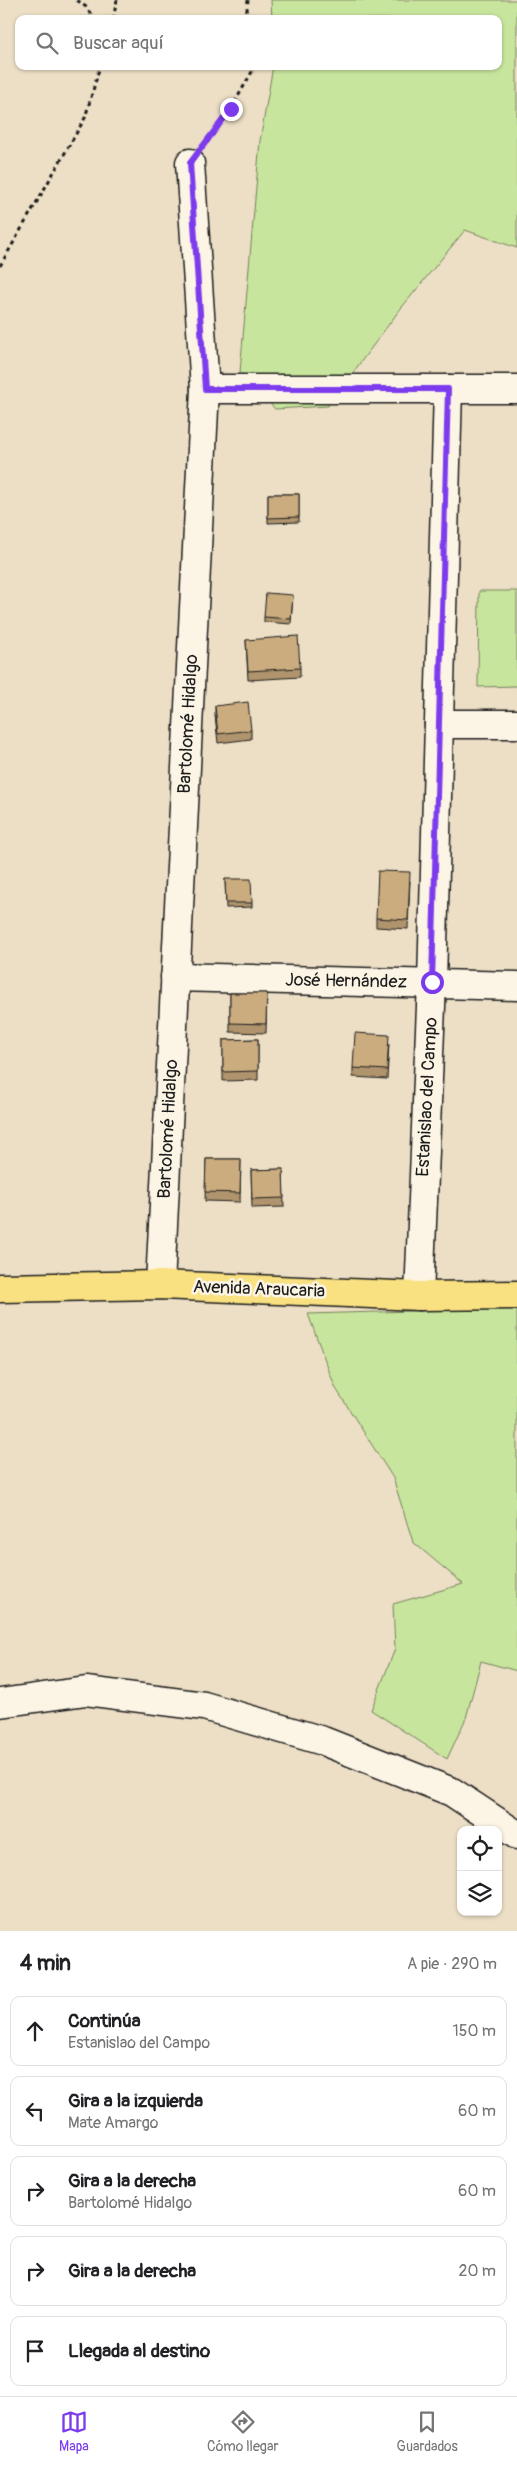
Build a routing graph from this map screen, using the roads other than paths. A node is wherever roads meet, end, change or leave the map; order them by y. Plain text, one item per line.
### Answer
1 (190, 163) road end
2 (205, 389) junction
3 (448, 389) junction
4 (517, 389) edge
5 (439, 724) junction
6 (517, 724) edge
7 (175, 977) junction
8 (432, 982) junction
9 (517, 986) edge
10 (160, 1285) junction
11 (0, 1288) edge
12 (517, 1295) edge
13 (419, 1296) junction
14 (0, 1703) edge
15 (517, 1835) edge

1 - 2 street, Bartolomé Hidalgo
2 - 3 street
2 - 7 street, Bartolomé Hidalgo
3 - 4 street
3 - 5 street, Estanislao del Campo
5 - 6 street
5 - 8 street, Estanislao del Campo
7 - 8 street, José Hernández
7 - 10 street, Bartolomé Hidalgo
8 - 9 street, José Hernández
8 - 13 street, Estanislao del Campo
10 - 11 main road, Avenida Araucaria
10 - 13 main road, Avenida Araucaria
12 - 13 main road, Avenida Araucaria
14 - 15 street

